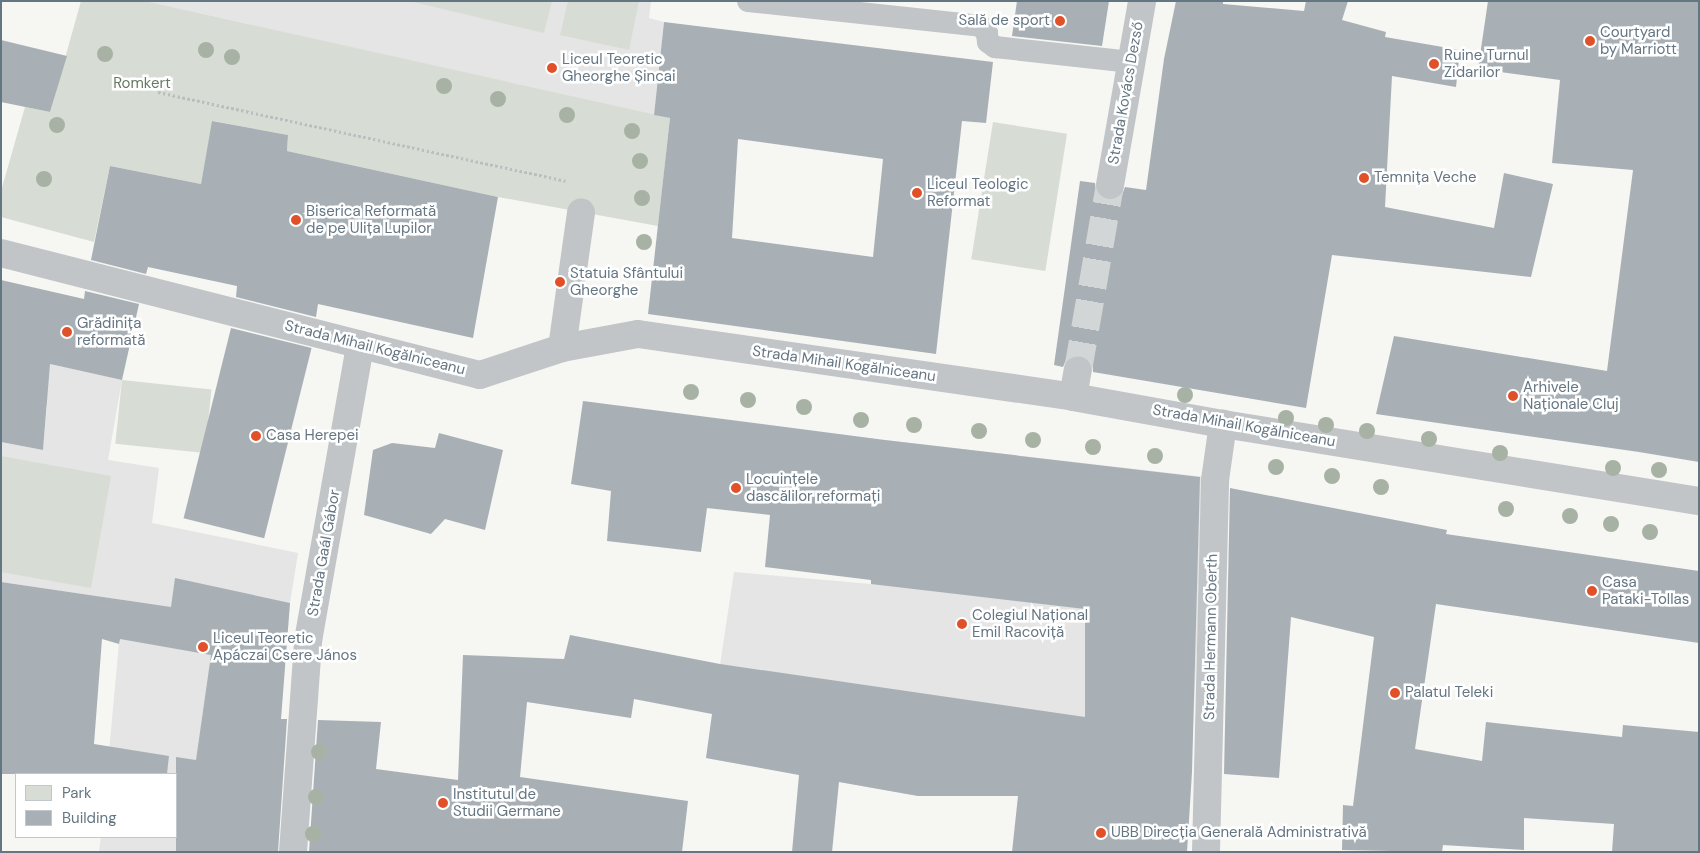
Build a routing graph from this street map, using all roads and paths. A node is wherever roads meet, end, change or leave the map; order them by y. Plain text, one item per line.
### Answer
1 (748, 1) edge
2 (1142, 1) edge
3 (1131, 62) junction
4 (158, 92) dead end
5 (566, 181) dead end
6 (1110, 185) tunnel mouth
7 (580, 212) dead end
8 (1, 253) edge
9 (360, 345) junction
10 (562, 348) junction
11 (1078, 370) tunnel mouth
12 (1073, 397) junction
13 (1223, 424) junction
14 (1699, 501) edge
15 (293, 852) edge
16 (1206, 852) edge

1 - 3 lane
2 - 3 street, Strada Kovács Dezső
3 - 6 street, Strada Kovács Dezső
4 - 5 path
7 - 10 street
8 - 9 street, Strada Mihail Kogălniceanu
9 - 10 street, Strada Mihail Kogălniceanu
9 - 15 street, Strada Gaál Gábor
10 - 12 street, Strada Mihail Kogălniceanu
11 - 12 street
12 - 13 street, Strada Mihail Kogălniceanu
13 - 14 street, Strada Mihail Kogălniceanu
13 - 16 street, Strada Hermann Oberth

